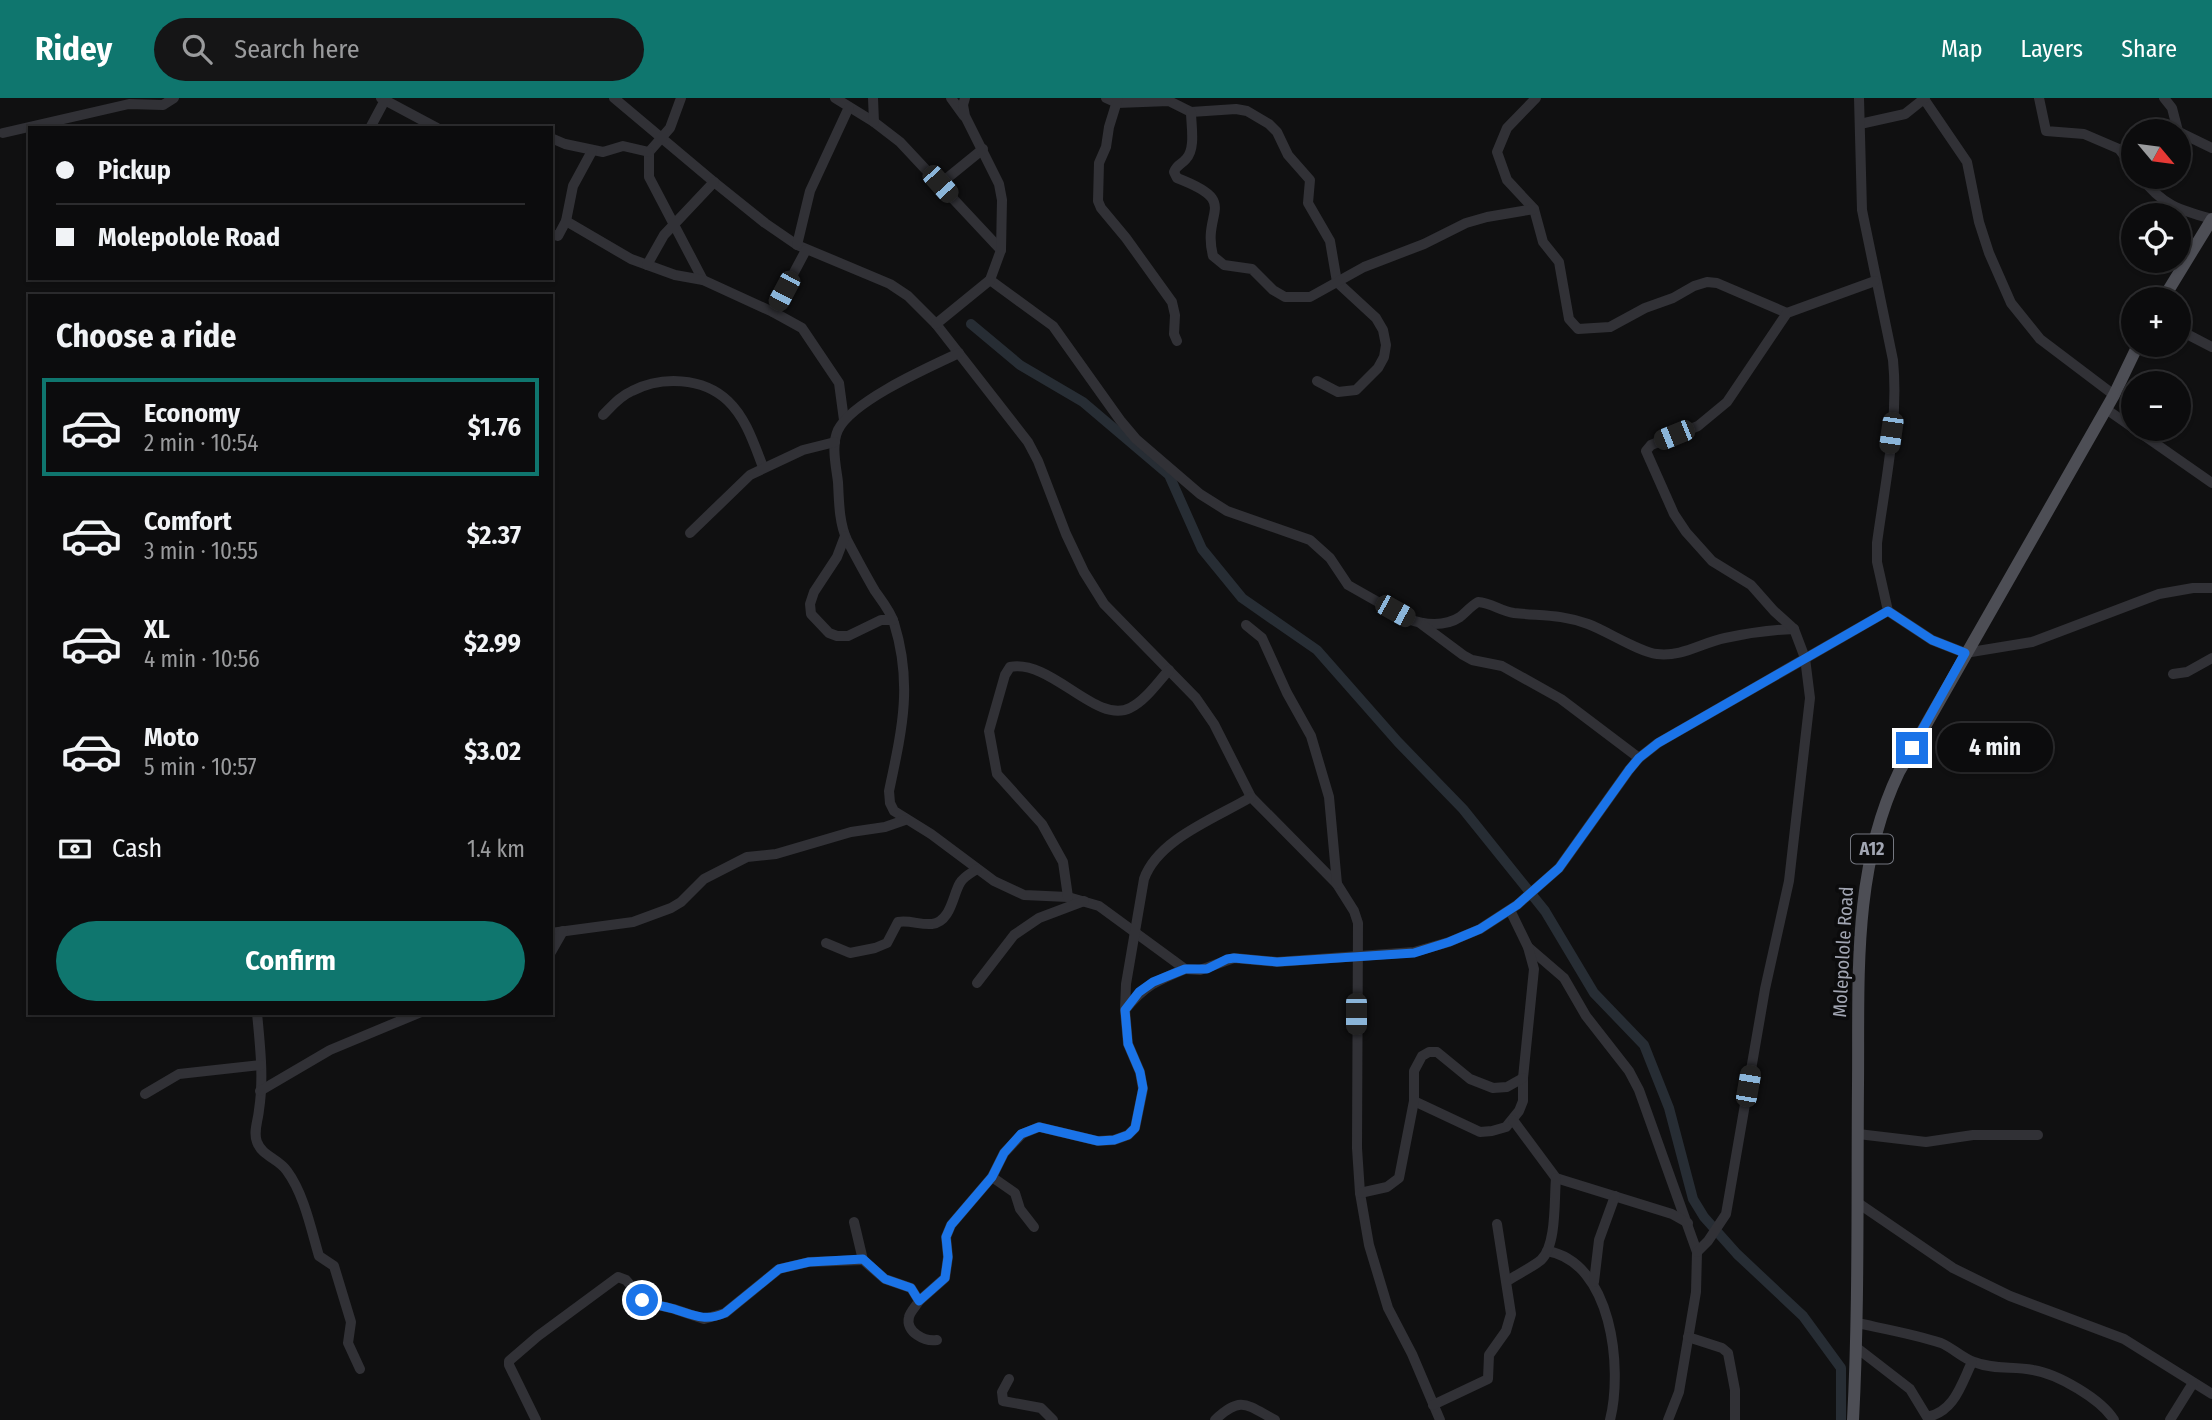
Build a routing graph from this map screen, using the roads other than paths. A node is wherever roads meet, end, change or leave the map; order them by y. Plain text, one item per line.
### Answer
1 (174, 98) edge
2 (614, 98) edge
3 (681, 98) edge
4 (835, 98) edge
5 (873, 98) edge
6 (951, 98) edge
7 (965, 98) edge
8 (1106, 98) edge
9 (1536, 98) edge
10 (1859, 98) edge
11 (2039, 98) edge
12 (2164, 98) edge
13 (383, 99) edge
14 (1924, 99) edge
15 (1117, 100) edge
16 (1184, 102) edge
17 (849, 107) junction
18 (1191, 112) junction
19 (965, 116) junction
20 (2175, 119) edge
21 (874, 122) junction
22 (1860, 124) junction
23 (33, 126) edge
24 (371, 126) edge
25 (429, 126) edge
26 (28, 127) edge
27 (3, 133) dead end
28 (662, 138) junction
29 (2191, 138) edge
30 (553, 139) edge
31 (2212, 148) edge
32 (983, 149) junction
33 (592, 150) junction
34 (649, 152) junction
35 (2121, 152) edge
36 (714, 182) junction
37 (940, 184) junction
38 (2150, 189) edge
39 (1534, 209) junction
40 (2212, 219) edge
41 (566, 221) junction
42 (674, 224) junction
43 (553, 235) edge
44 (801, 248) junction
45 (1001, 250) junction
46 (647, 265) junction
47 (703, 280) junction
48 (990, 281) junction
49 (1875, 281) junction
50 (1337, 282) junction
51 (2170, 287) edge
52 (773, 312) junction
53 (1787, 313) junction
54 (936, 324) junction
55 (2191, 336) edge
56 (1177, 341) dead end
57 (2212, 347) edge
58 (958, 353) junction
59 (2132, 357) edge
60 (1317, 381) dead end
61 (2114, 394) junction
62 (2106, 409) junction
63 (603, 415) dead end
64 (844, 420) junction
65 (835, 442) junction
66 (763, 467) junction
67 (2212, 483) edge
68 (690, 533) dead end
69 (845, 536) junction
70 (2212, 588) edge
71 (1888, 611) junction
72 (893, 620) junction
73 (1419, 623) junction
74 (1246, 625) dead end
75 (1794, 629) junction
76 (1965, 653) junction
77 (1805, 658) junction
78 (2212, 658) edge
79 (1169, 670) junction
80 (2173, 674) dead end
81 (1639, 758) junction
82 (1251, 797) junction
83 (905, 820) junction
84 (977, 869) junction
85 (1337, 884) junction
86 (1068, 897) junction
87 (1085, 900) junction
88 (1514, 907) junction
89 (563, 932) junction
90 (553, 933) edge
91 (1136, 933) junction
92 (825, 943) dead end
93 (1528, 947) junction
94 (553, 949) edge
95 (1359, 958) junction
96 (1185, 969) junction
97 (977, 983) dead end
98 (1125, 1010) junction
99 (257, 1015) edge
100 (414, 1015) edge
101 (261, 1065) junction
102 (1523, 1078) junction
103 (260, 1091) junction
104 (145, 1094) dead end
105 (1414, 1101) junction
106 (1513, 1120) junction
107 (1858, 1134) junction
108 (2038, 1135) dead end
109 (992, 1177) junction
110 (1556, 1178) junction
111 (1360, 1192) junction
112 (1615, 1196) junction
113 (1858, 1203) junction
114 (854, 1222) dead end
115 (1688, 1223) junction
116 (1497, 1224) dead end
117 (1034, 1227) dead end
118 (1547, 1251) junction
119 (1697, 1252) junction
120 (863, 1259) junction
121 (1507, 1281) junction
122 (1594, 1282) junction
123 (919, 1301) junction
124 (1857, 1323) junction
125 (1688, 1337) junction
126 (937, 1340) dead end
127 (1857, 1349) junction
128 (1972, 1362) junction
129 (360, 1368) dead end
130 (1009, 1379) dead end
131 (2193, 1383) junction
132 (2212, 1394) edge
133 (1433, 1405) junction
134 (1927, 1418) edge
135 (536, 1420) edge
136 (1053, 1420) edge
137 (1215, 1420) edge
138 (1276, 1420) edge
139 (1440, 1420) edge
140 (1610, 1420) edge
141 (1668, 1420) edge
142 (1735, 1420) edge
143 (1853, 1420) edge
144 (2114, 1420) edge
145 (2170, 1420) edge

1 - 23 street
2 - 28 street
3 - 28 street
4 - 17 street
5 - 21 street
6 - 19 street
7 - 19 street
8 - 15 street
9 - 39 street
10 - 22 street
11 - 35 street
12 - 20 street
13 - 24 street
13 - 25 street
14 - 22 street
14 - 61 street
15 - 16 street
15 - 56 street
16 - 18 street
17 - 21 street
17 - 44 street
18 - 50 street
18 - 50 street
19 - 32 street
21 - 37 street
22 - 49 street
26 - 27 street
28 - 34 street
28 - 36 street
29 - 31 street
30 - 33 street
32 - 37 street
32 - 45 street
33 - 34 street
33 - 41 street
34 - 42 street
36 - 42 street
36 - 44 street
37 - 45 street
38 - 40 street
39 - 50 street
39 - 53 street
40 - 51 main road
41 - 43 street
41 - 46 street
42 - 46 street
42 - 47 street
44 - 52 street
44 - 54 street
45 - 48 street
46 - 47 street
47 - 52 street
48 - 54 street
48 - 73 street
49 - 53 street
49 - 71 street
50 - 60 street
52 - 64 street
53 - 75 street
54 - 58 street
55 - 57 street
58 - 64 street
58 - 79 street
59 - 61 main road, Molepolole Road / A12
61 - 62 main road, Molepolole Road / A12
62 - 67 street
62 - 76 main road, Molepolole Road / A12
63 - 66 street
64 - 65 street
65 - 66 street
65 - 69 street
66 - 68 street
69 - 72 street
69 - 72 street
70 - 76 street
71 - 76 street
71 - 77 street
72 - 83 street
73 - 75 street
73 - 81 street
74 - 85 street
75 - 77 street
76 - 107 main road, Molepolole Road / A12
77 - 81 street
77 - 119 street
78 - 80 street
79 - 82 street
79 - 86 street
81 - 88 street
82 - 85 street
82 - 91 street
83 - 84 street
83 - 89 street
84 - 86 street
84 - 92 street
85 - 95 street
86 - 87 street
87 - 91 street
87 - 97 street
88 - 93 street
88 - 95 street
89 - 90 street
89 - 94 street
91 - 96 street
91 - 98 street
93 - 102 street
93 - 115 street
95 - 96 street
95 - 111 street
96 - 98 street
98 - 109 street
99 - 101 street
100 - 103 street
101 - 103 street
101 - 104 street
102 - 105 street
102 - 106 street
103 - 129 street
105 - 106 street
105 - 111 street
106 - 110 street
107 - 108 street
107 - 113 main road, Molepolole Road / A12
109 - 117 street
109 - 123 street
110 - 112 street
110 - 118 street
111 - 133 street
112 - 115 street
112 - 122 street
113 - 124 main road, Molepolole Road / A12
113 - 131 street
114 - 120 street
115 - 119 street
116 - 121 street
118 - 121 street
118 - 122 street
119 - 125 street
120 - 123 street
120 - 135 street
121 - 133 street
122 - 140 street
123 - 126 street
124 - 127 main road, Molepolole Road / A12
124 - 128 street
125 - 141 street
125 - 142 street
127 - 134 street
127 - 143 main road, Molepolole Road / A12
128 - 134 street
128 - 144 street
130 - 136 street
131 - 132 street
131 - 145 street
133 - 139 street
137 - 138 street

